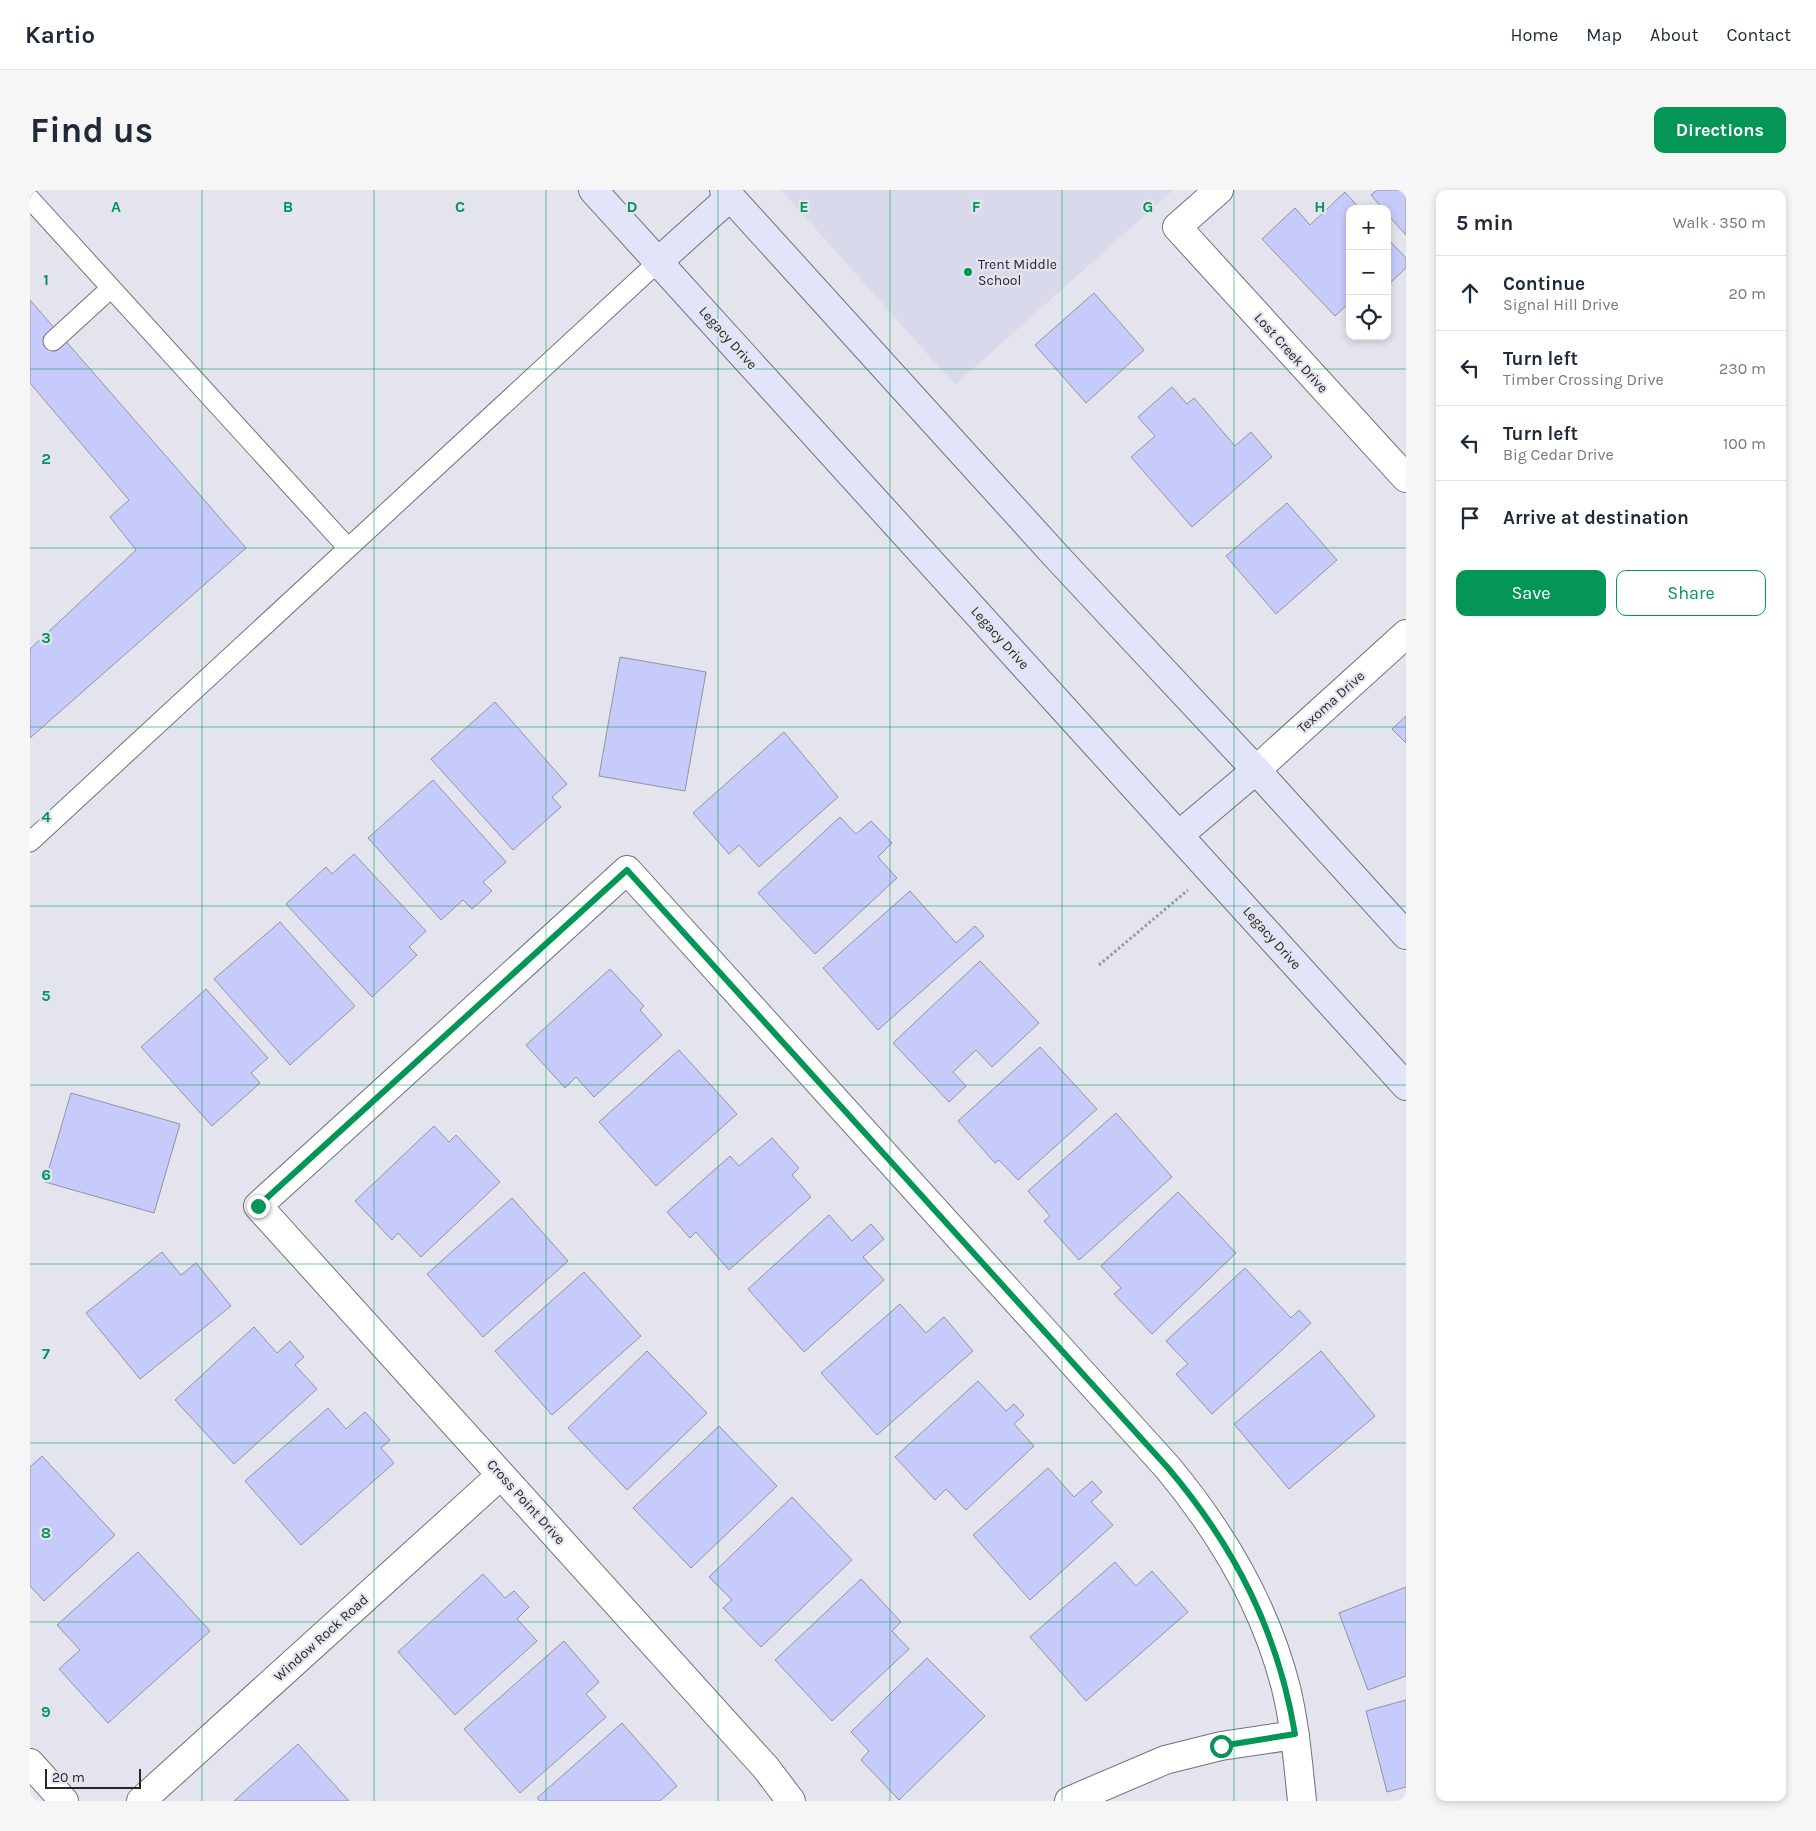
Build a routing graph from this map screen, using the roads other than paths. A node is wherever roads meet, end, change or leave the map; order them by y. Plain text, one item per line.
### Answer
1 (593, 190) edge
2 (1219, 190) edge
3 (727, 193) edge
4 (30, 198) edge
5 (659, 261) junction
6 (111, 288) junction
7 (53, 341) dead end
8 (1406, 478) edge
9 (348, 548) junction
10 (1406, 634) edge
11 (1256, 770) junction
12 (1179, 835) junction
13 (30, 842) edge
14 (1406, 935) edge
15 (1406, 1086) edge
16 (501, 1475) junction
17 (1295, 1734) junction
18 (30, 1763) edge
19 (64, 1801) edge
20 (142, 1801) edge
21 (791, 1801) edge
22 (1069, 1801) edge
23 (1302, 1801) edge

1 - 5 main road, Legacy Drive
2 - 8 street, Lost Creek Drive
3 - 5 main road
3 - 11 main road
4 - 6 lane
5 - 9 lane
5 - 12 main road, Legacy Drive
6 - 7 lane
6 - 9 lane
9 - 13 lane
10 - 11 street, Texoma Drive
11 - 12 main road
11 - 14 main road
12 - 15 main road, Legacy Drive
16 - 17 street, Cross Point Drive
16 - 20 street, Window Rock Road
16 - 21 street, Cross Point Drive
17 - 22 street
17 - 23 street
18 - 19 street

